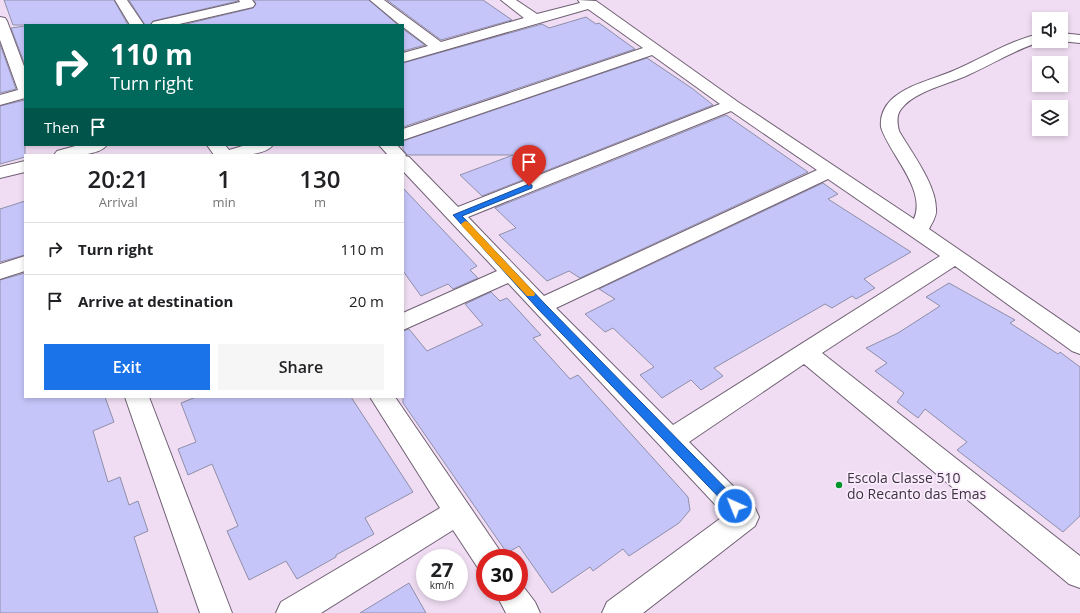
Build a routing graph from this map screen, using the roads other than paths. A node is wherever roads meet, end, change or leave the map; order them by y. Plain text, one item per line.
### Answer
1 (121, 0) edge
2 (376, 0) edge
3 (507, 0) edge
4 (250, 2) edge
5 (588, 2) edge
6 (536, 19) junction
7 (0, 21) edge
8 (136, 24) edge
9 (162, 24) edge
10 (1068, 37) edge
11 (1080, 38) edge
12 (1032, 40) edge
13 (439, 48) junction
14 (655, 49) junction
15 (404, 58) edge
16 (24, 86) edge
17 (24, 93) edge
18 (0, 100) edge
19 (732, 105) junction
20 (404, 135) edge
21 (94, 146) edge
22 (261, 146) edge
23 (389, 146) edge
24 (66, 154) edge
25 (235, 154) edge
26 (396, 154) edge
27 (404, 162) edge
28 (24, 166) edge
29 (830, 171) junction
30 (0, 173) edge
31 (456, 215) junction
32 (918, 231) junction
33 (955, 256) junction
34 (24, 264) edge
35 (0, 272) edge
36 (511, 273) junction
37 (541, 306) junction
38 (404, 322) edge
39 (1080, 345) edge
40 (805, 352) junction
41 (137, 398) edge
42 (383, 398) edge
43 (671, 440) junction
44 (458, 512) junction
45 (482, 549) edge
46 (1080, 574) edge
47 (516, 601) edge
48 (216, 613) edge
49 (292, 613) edge
50 (524, 613) edge
51 (618, 613) edge

1 - 8 street
2 - 13 street
3 - 6 street
4 - 9 street
5 - 6 street
5 - 14 street
6 - 13 street
7 - 16 street
10 - 11 street
12 - 32 street
13 - 15 street
14 - 19 street
14 - 20 street
17 - 18 street
19 - 29 street
19 - 31 street
21 - 24 street
22 - 25 street
23 - 26 street
27 - 31 street
28 - 30 street
29 - 32 street
29 - 37 street
31 - 36 street
32 - 33 street
33 - 39 street
33 - 40 street
34 - 35 street
36 - 37 street
36 - 38 street
37 - 43 street
40 - 43 street
40 - 46 street
41 - 48 street
42 - 44 street
43 - 51 street
44 - 45 street
44 - 49 street
47 - 50 street

